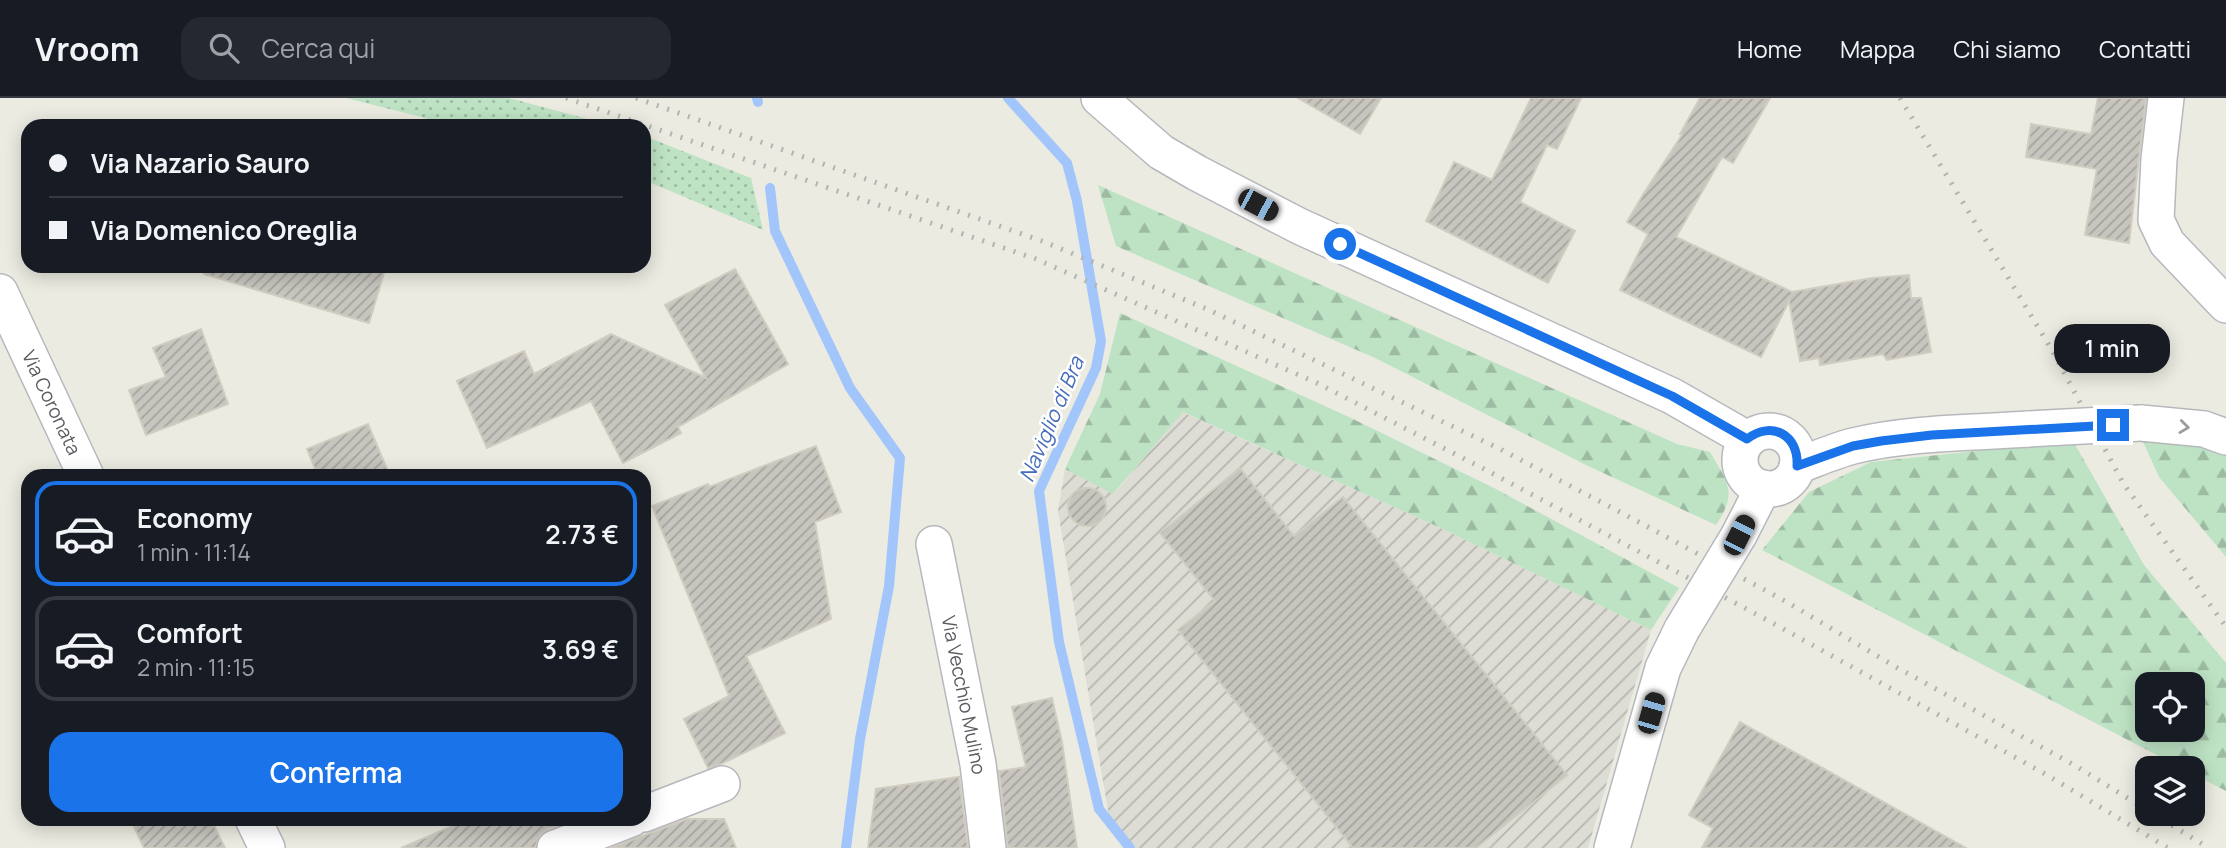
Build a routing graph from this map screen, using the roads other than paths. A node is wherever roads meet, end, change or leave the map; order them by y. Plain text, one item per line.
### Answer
1 (1099, 98) edge
2 (2166, 98) edge
3 (0, 292) edge
4 (2226, 305) edge
5 (2226, 437) edge
6 (1747, 439) junction
7 (1797, 466) junction
8 (83, 469) edge
9 (1763, 488) junction
10 (934, 544) dead end
11 (722, 784) dead end
12 (651, 811) edge
13 (256, 826) edge
14 (613, 826) edge
15 (267, 848) edge
16 (555, 848) edge
17 (988, 848) edge
18 (1612, 848) edge

1 - 6 street
2 - 4 street
3 - 8 street, Via Coronata
7 -> 5 street, bridge
6 - 7 street
6 - 9 street
7 - 9 street
9 - 18 street, bridge
10 - 17 street, Via Vecchio Mulino
11 - 12 street
13 - 15 street
14 - 16 street

